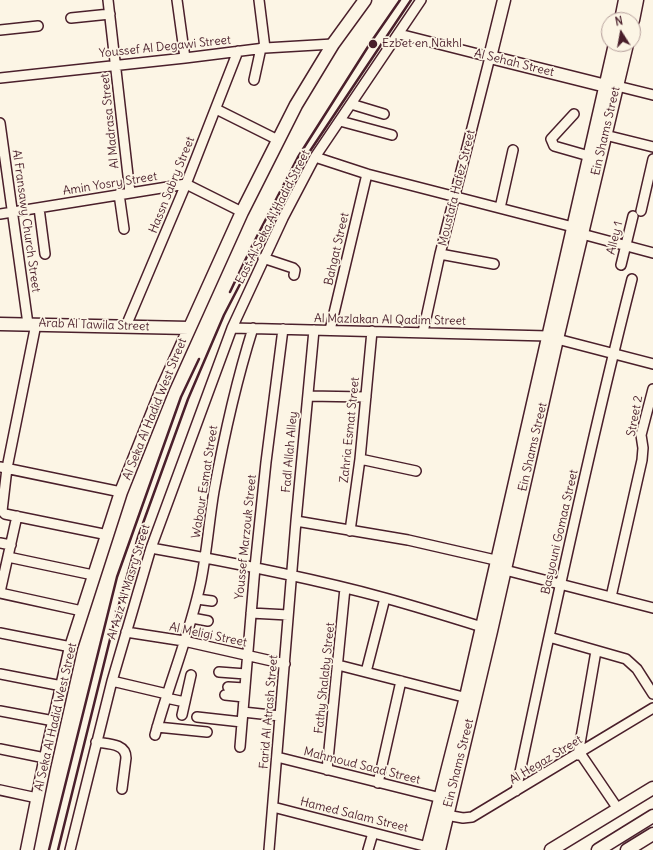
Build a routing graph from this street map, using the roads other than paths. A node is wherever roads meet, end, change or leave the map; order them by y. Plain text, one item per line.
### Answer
1 (108, 0) edge
2 (177, 0) edge
3 (259, 0) edge
4 (365, 0) edge
5 (421, 0) edge
6 (504, 0) edge
7 (625, 0) edge
8 (637, 0) edge
9 (622, 12) edge
10 (635, 12) edge
11 (110, 14) junction
12 (70, 18) dead end
13 (38, 26) dead end
14 (0, 30) edge
15 (399, 34) junction
16 (333, 44) junction
17 (263, 48) junction
18 (238, 52) junction
19 (614, 52) edge
20 (624, 52) edge
21 (490, 57) junction
22 (185, 58) junction
23 (116, 65) junction
24 (0, 78) edge
25 (254, 80) dead end
26 (611, 86) junction
27 (653, 95) edge
28 (351, 104) junction
29 (216, 109) junction
30 (384, 114) dead end
31 (574, 114) dead end
32 (340, 121) junction
33 (0, 123) edge
34 (392, 135) dead end
35 (605, 135) junction
36 (278, 140) junction
37 (653, 147) edge
38 (513, 150) dead end
39 (589, 156) junction
40 (315, 157) junction
41 (653, 159) edge
42 (367, 174) junction
43 (186, 184) junction
44 (130, 192) junction
45 (119, 194) junction
46 (649, 195) edge
47 (454, 196) junction
48 (39, 208) junction
49 (500, 208) junction
50 (12, 212) junction
51 (242, 212) junction
52 (0, 214) edge
53 (124, 229) dead end
54 (577, 231) junction
55 (626, 246) junction
56 (653, 253) edge
57 (45, 254) dead end
58 (440, 254) junction
59 (264, 258) junction
60 (494, 264) dead end
61 (621, 265) dead end
62 (294, 275) dead end
63 (632, 279) dead end
64 (0, 324) edge
65 (32, 324) junction
66 (126, 326) junction
67 (189, 328) junction
68 (232, 328) junction
69 (253, 328) junction
70 (283, 329) junction
71 (314, 330) junction
72 (330, 330) junction
73 (372, 331) junction
74 (423, 332) junction
75 (552, 338) junction
76 (613, 354) junction
77 (653, 364) edge
78 (653, 389) edge
79 (308, 396) junction
80 (366, 397) junction
81 (360, 459) junction
82 (4, 468) edge
83 (416, 471) dead end
84 (122, 492) junction
85 (1, 503) edge
86 (17, 516) junction
87 (296, 521) junction
88 (350, 530) junction
89 (108, 535) junction
90 (0, 543) edge
91 (11, 545) junction
92 (151, 548) junction
93 (8, 557) junction
94 (205, 558) junction
95 (503, 564) junction
96 (255, 567) junction
97 (93, 575) junction
98 (292, 576) junction
99 (2, 577) edge
100 (560, 584) junction
101 (346, 588) junction
102 (0, 593) edge
103 (611, 597) junction
104 (385, 598) junction
105 (197, 599) junction
106 (212, 601) dead end
107 (653, 608) edge
108 (82, 611) junction
109 (251, 613) junction
110 (288, 615) junction
111 (192, 618) junction
112 (208, 621) dead end
113 (482, 627) junction
114 (0, 632) edge
115 (126, 632) junction
116 (549, 638) junction
117 (184, 641) junction
118 (71, 647) junction
119 (596, 651) junction
120 (248, 655) junction
121 (285, 664) junction
122 (338, 664) junction
123 (219, 672) dead end
124 (366, 672) junction
125 (0, 674) edge
126 (246, 674) junction
127 (191, 675) dead end
128 (112, 681) junction
129 (401, 681) junction
130 (62, 686) junction
131 (227, 691) dead end
132 (245, 692) junction
133 (653, 694) edge
134 (166, 696) junction
135 (470, 698) junction
136 (185, 702) junction
137 (653, 708) edge
138 (0, 711) edge
139 (243, 712) junction
140 (182, 715) dead end
141 (280, 716) junction
142 (197, 717) dead end
143 (54, 721) junction
144 (242, 722) junction
145 (207, 732) dead end
146 (96, 742) junction
147 (240, 747) dead end
148 (0, 749) edge
149 (579, 754) junction
150 (277, 757) junction
151 (45, 758) junction
152 (327, 770) junction
153 (378, 783) junction
154 (653, 788) edge
155 (122, 789) dead end
156 (0, 790) edge
157 (516, 791) junction
158 (37, 798) junction
159 (441, 798) junction
160 (273, 807) junction
161 (618, 809) junction
162 (446, 815) junction
163 (653, 816) edge
164 (373, 833) junction
165 (653, 834) edge
166 (431, 849) edge
167 (27, 850) edge
168 (70, 850) edge
169 (269, 850) edge
170 (368, 850) edge
171 (551, 850) edge
172 (598, 850) edge
173 (627, 850) edge

1 - 11 street, Al Madrasa Street
2 - 22 street
3 - 17 street
4 - 16 main road, Al Seka Al Hadid West Street
5 - 15 street, East Al Seka Al Hadid Street
6 - 21 main road, Moustafa Hafez Street
7 - 9 main road
8 - 10 main road
11 - 12 street
11 - 23 street, Al Madrasa Street
13 - 14 street
15 - 21 street, Al Sehah Street
15 - 28 street, East Al Seka Al Hadid Street
16 - 17 street, Youssef Al Degawi Street
16 - 36 main road, Al Seka Al Hadid West Street
17 - 18 street, Youssef Al Degawi Street
17 - 25 street
18 - 22 street, Youssef Al Degawi Street
18 - 29 street, Hassn Sabry Street
19 - 26 main road, Ein Shams Street
20 - 26 main road, Ein Shams Street
21 - 26 main road, Al Sehah Street
21 - 47 street, Moustafa Hafez Street
22 - 23 street, Youssef Al Degawi Street
23 - 24 street, Youssef Al Degawi Street
23 - 44 street, Al Madrasa Street
26 - 27 street, Al Sehah Street
26 - 35 main road, Ein Shams Street
26 - 39 main road, Ein Shams Street
28 - 30 street
28 - 32 street, East Al Seka Al Hadid Street
29 - 36 street
29 - 43 street, Hassn Sabry Street
31 - 39 street
32 - 34 street
32 - 40 street, East Al Seka Al Hadid Street
33 - 50 street, Al Fransawy Church Street
35 - 37 street
35 - 54 main road, Ein Shams Street
36 - 51 main road, Al Seka Al Hadid West Street
38 - 49 street
39 - 54 main road, Ein Shams Street
40 - 42 street
40 - 59 street, East Al Seka Al Hadid Street
41 - 46 street, Alley 1
42 - 47 street
42 - 72 street, Bahgat Street
43 - 44 street, Amin Yosry Street
43 - 51 street
43 - 66 street, Hassn Sabry Street
44 - 45 street, Amin Yosry Street
45 - 48 street, Amin Yosry Street
45 - 53 street
46 - 55 street, Alley 1
47 - 49 street
47 - 58 street, Moustafa Hafez Street
48 - 50 street, Amin Yosry Street
48 - 57 street
49 - 54 street
50 - 52 street, Amin Yosry Street
50 - 65 street, Al Fransawy Church Street
51 - 67 main road, Al Seka Al Hadid West Street
54 - 55 street
54 - 75 main road, Ein Shams Street
55 - 56 street
55 - 61 street, Alley 1
58 - 60 street
58 - 74 street, Moustafa Hafez Street
59 - 62 street
59 - 68 street, East Al Seka Al Hadid Street
63 - 76 street, Basyouni Gomaa Street
64 - 65 main road, Arab Al Tawila Street
65 - 66 main road, Arab Al Tawila Street
65 - 82 street, Al Fransawy Church Street
66 - 67 main road, Arab Al Tawila Street
67 - 84 main road, Al Seka Al Hadid West Street
68 - 69 street, Al Mazlakan Al Qadim Street
68 - 92 street, Al Aziz Al Masry Street
69 - 70 street, Al Mazlakan Al Qadim Street
69 - 94 street, Wabour Esmat Street
70 - 71 street, Al Mazlakan Al Qadim Street
70 - 96 street, Youssef Marzouk Street
71 - 72 street, Al Mazlakan Al Qadim Street
71 - 79 street, Fadl Allah Alley
72 - 73 street, Al Mazlakan Al Qadim Street
73 - 74 street, Al Mazlakan Al Qadim Street
73 - 80 street, Zahria Esmat Street
74 - 75 street, Al Mazlakan Al Qadim Street
75 - 76 street, Al Mazlakan Al Qadim Street
75 - 95 main road, Ein Shams Street
76 - 77 street, Al Mazlakan Al Qadim Street
76 - 100 street, Basyouni Gomaa Street
78 - 103 street, Street 2
79 - 80 street
79 - 87 street, Fadl Allah Alley
80 - 81 street, Zahria Esmat Street
81 - 83 street
81 - 88 street, Zahria Esmat Street
82 - 84 street
82 - 85 street, Al Fransawy Church Street
84 - 89 main road, Al Seka Al Hadid West Street
85 - 86 street
86 - 89 street
86 - 91 street
87 - 88 street
87 - 98 street, Fadl Allah Alley
88 - 95 street
89 - 97 main road, Al Seka Al Hadid West Street
90 - 91 street
91 - 93 street
92 - 94 street
92 - 115 street, Al Aziz Al Masry Street
93 - 97 street
93 - 99 street
94 - 96 street
94 - 105 street, Wabour Esmat Street
95 - 100 street
95 - 113 main road, Ein Shams Street
95 - 135 main road, Ein Shams Street
96 - 98 street
96 - 109 street, Youssef Marzouk Street
97 - 108 main road, Al Seka Al Hadid West Street
98 - 101 street
98 - 110 street, Farid Al Atrash Street
99 - 102 street
100 - 103 street
100 - 116 street, Basyouni Gomaa Street
101 - 104 street
101 - 122 street, Fathy Shalaby Street
102 - 108 street
103 - 107 street
104 - 113 street
104 - 124 street
105 - 106 street
105 - 111 street, Wabour Esmat Street
108 - 118 main road, Al Seka Al Hadid West Street
109 - 110 street
109 - 120 street, Youssef Marzouk Street
110 - 121 street, Farid Al Atrash Street
111 - 112 street
111 - 117 street, Wabour Esmat Street
113 - 135 main road, Ein Shams Street
114 - 118 street
115 - 117 street, Al Meligi Street
115 - 128 street, Al Aziz Al Masry Street
116 - 119 street
116 - 157 street, Basyouni Gomaa Street
117 - 120 street, Al Meligi Street
117 - 134 street, Wabour Esmat Street
118 - 130 main road, Al Seka Al Hadid West Street
119 - 133 street
119 - 149 street
120 - 121 street, Al Meligi Street
120 - 126 street, Youssef Marzouk Street
121 - 141 street, Farid Al Atrash Street
122 - 124 street
122 - 152 street, Fathy Shalaby Street
123 - 126 street
124 - 129 street
125 - 130 street
126 - 132 street, Youssef Marzouk Street
127 - 136 street
128 - 134 street
128 - 146 street, Al Aziz Al Masry Street
129 - 135 street
129 - 153 street
130 - 143 main road, Al Seka Al Hadid West Street
131 - 132 street
132 - 139 street, Youssef Marzouk Street
134 - 136 street
134 - 145 street, Wabour Esmat Street
135 - 159 main road, Ein Shams Street
135 - 162 main road, Ein Shams Street
136 - 140 street
137 - 149 street, Al Hegaz Street
138 - 143 street
139 - 141 street
139 - 144 street, Youssef Marzouk Street
141 - 150 street, Farid Al Atrash Street
142 - 144 street
143 - 151 main road, Al Seka Al Hadid West Street
144 - 147 street, Youssef Marzouk Street
146 - 155 street
146 - 168 street, Al Aziz Al Masry Street
148 - 151 street
149 - 157 street, Al Hegaz Street
149 - 161 street
150 - 152 street, Mahmoud Saad Street
150 - 160 street, Farid Al Atrash Street
151 - 158 main road, Al Seka Al Hadid West Street
152 - 153 street, Mahmoud Saad Street
153 - 159 street, Mahmoud Saad Street
154 - 161 main road
156 - 158 street
157 - 162 street, Al Hegaz Street
158 - 167 main road, Al Seka Al Hadid West Street
159 - 166 main road, Ein Shams Street
160 - 164 street, Hamed Salam Street
160 - 169 street, Farid Al Atrash Street
161 - 171 main road
162 - 166 main road, Ein Shams Street
163 - 172 main road
164 - 166 street, Hamed Salam Street
164 - 170 street
165 - 173 main road

